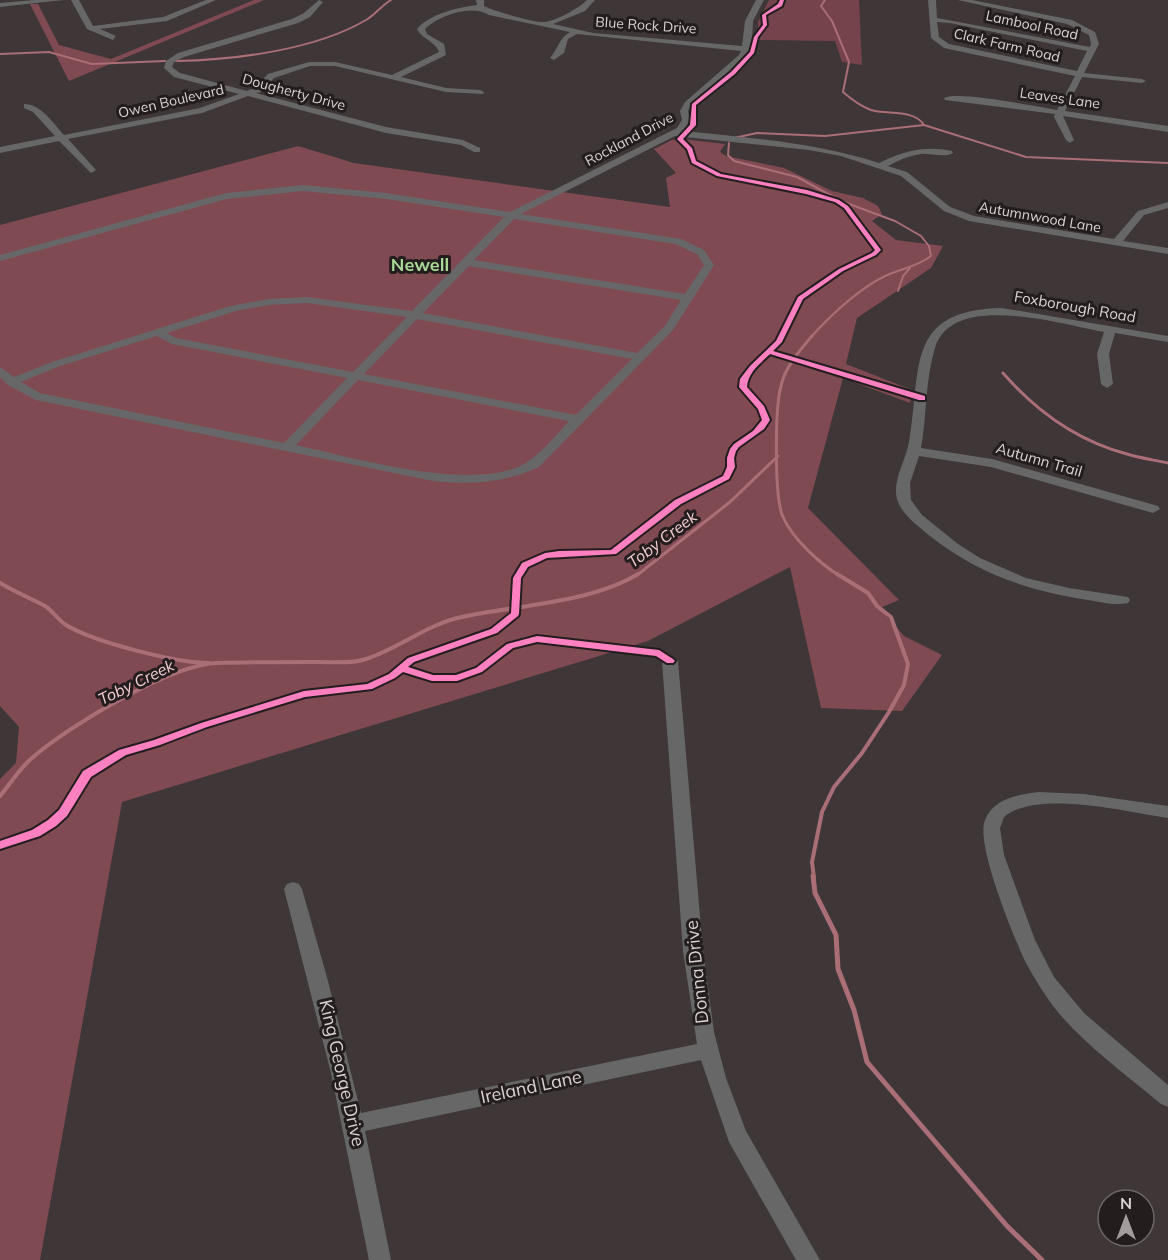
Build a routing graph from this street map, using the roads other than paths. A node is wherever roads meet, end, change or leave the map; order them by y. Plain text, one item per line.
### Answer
1 (59, 0) edge
2 (75, 0) edge
3 (212, 0) edge
4 (591, 0) edge
5 (760, 0) edge
6 (932, 0) edge
7 (962, 0) edge
8 (319, 2) dead end
9 (480, 3) edge
10 (0, 5) edge
11 (932, 20) junction
12 (544, 25) junction
13 (92, 28) junction
14 (1099, 28) dead end
15 (1085, 29) junction
16 (574, 32) junction
17 (113, 38) dead end
18 (746, 49) junction
19 (1092, 50) junction
20 (554, 58) dead end
21 (1078, 75) junction
22 (392, 78) junction
23 (1142, 81) dead end
24 (480, 93) dead end
25 (248, 94) junction
26 (948, 98) dead end
27 (27, 106) dead end
28 (1060, 112) junction
29 (1168, 129) edge
30 (674, 133) junction
31 (62, 138) junction
32 (1070, 140) dead end
33 (0, 150) edge
34 (477, 150) dead end
35 (949, 153) dead end
36 (880, 166) junction
37 (91, 170) dead end
38 (1168, 205) edge
39 (512, 215) junction
40 (1116, 244) junction
41 (1168, 251) edge
42 (0, 258) edge
43 (466, 262) junction
44 (688, 298) junction
45 (414, 315) junction
46 (1110, 330) junction
47 (159, 332) junction
48 (1168, 339) edge
49 (639, 357) junction
50 (0, 371) edge
51 (354, 377) junction
52 (12, 382) junction
53 (1107, 384) dead end
54 (577, 419) junction
55 (287, 447) junction
56 (914, 452) junction
57 (1153, 509) dead end
58 (1123, 600) dead end
59 (670, 661) dead end
60 (1168, 812) edge
61 (293, 889) dead end
62 (708, 1050) junction
63 (1168, 1098) edge
64 (355, 1124) junction
65 (380, 1260) edge
66 (809, 1260) edge

1 - 10 street
2 - 13 street
3 - 13 street
4 - 12 street, Blue Rock Drive
5 - 18 street
6 - 11 street, Clark Farm Road
7 - 15 street
8 - 25 street, Dougherty Drive
9 - 12 street, Blue Rock Drive
9 - 22 street
11 - 19 street, Lambool Road
11 - 21 street, Clark Farm Road
12 - 16 street, Blue Rock Drive
13 - 17 street
14 - 15 street
15 - 19 street
16 - 18 street, Blue Rock Drive
16 - 20 street
18 - 30 street, Rockland Drive
19 - 21 street
21 - 23 street, Clark Farm Road
21 - 28 street
22 - 24 street, Owen Boulevard
22 - 25 street, Owen Boulevard
25 - 31 street, Owen Boulevard
25 - 34 street, Dougherty Drive
26 - 28 street, Leaves Lane
27 - 31 street
28 - 29 street, Leaves Lane
28 - 32 street
30 - 36 street, Autumnwood Lane
30 - 39 street, Rockland Drive
31 - 33 street, Owen Boulevard
31 - 37 street
35 - 36 street
36 - 40 street, Autumnwood Lane
38 - 40 street
39 - 42 street
39 - 43 street, Rockland Drive
39 - 44 street
40 - 41 street, Autumnwood Lane
43 - 44 street
43 - 45 street, Rockland Drive
44 - 49 street
45 - 47 street
45 - 49 street
45 - 51 street, Rockland Drive
46 - 48 street, Foxborough Road
46 - 53 street
46 - 56 street, Foxborough Road
47 - 51 street
47 - 52 street
49 - 54 street
50 - 52 street
51 - 54 street
51 - 55 street, Rockland Drive
52 - 55 street
54 - 55 street
56 - 57 street, Autumn Trail
56 - 58 street, Foxborough Road
59 - 62 street, Donna Drive
60 - 63 street
61 - 64 street, King George Drive
62 - 64 street, Ireland Lane
62 - 66 street, Donna Drive
64 - 65 street, King George Drive

